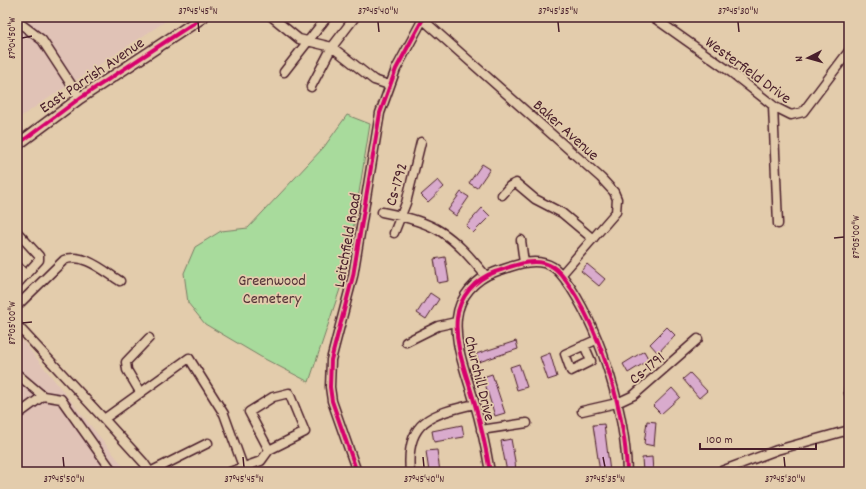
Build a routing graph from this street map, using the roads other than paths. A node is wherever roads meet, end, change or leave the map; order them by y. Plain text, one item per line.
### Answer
1 (203, 17) edge
2 (272, 17) edge
3 (327, 17) edge
4 (355, 17) edge
5 (653, 17) edge
6 (422, 18) edge
7 (17, 21) edge
8 (307, 41) junction
9 (332, 46) junction
10 (849, 51) edge
11 (284, 72) dead end
12 (389, 85) junction
13 (311, 87) dead end
14 (80, 98) junction
15 (773, 106) junction
16 (421, 142) dead end
17 (17, 145) edge
18 (502, 194) dead end
19 (382, 212) dead end
20 (401, 216) junction
21 (778, 224) dead end
22 (17, 232) edge
23 (394, 233) dead end
24 (593, 239) junction
25 (521, 240) dead end
26 (524, 263) junction
27 (17, 266) edge
28 (562, 274) junction
29 (26, 275) junction
30 (486, 276) junction
31 (120, 281) dead end
32 (17, 284) edge
33 (17, 306) edge
34 (456, 322) junction
35 (17, 325) edge
36 (149, 338) dead end
37 (698, 339) dead end
38 (596, 340) junction
39 (406, 342) dead end
40 (584, 345) dead end
41 (17, 374) edge
42 (25, 382) junction
43 (17, 387) edge
44 (849, 389) edge
45 (140, 392) junction
46 (849, 393) edge
47 (43, 396) junction
48 (617, 403) junction
49 (475, 404) junction
50 (582, 411) dead end
51 (17, 415) edge
52 (104, 419) junction
53 (527, 423) dead end
54 (482, 430) junction
55 (849, 431) edge
56 (208, 443) dead end
57 (269, 450) junction
58 (244, 470) edge
59 (113, 472) edge
60 (150, 472) edge
61 (230, 472) edge
62 (357, 472) edge
63 (410, 472) edge
64 (490, 472) edge
65 (627, 472) edge
66 (719, 472) edge

1 - 14 main road, East Parrish Avenue
2 - 8 street
3 - 8 street
4 - 9 street
5 - 15 street, Westerfield Drive
6 - 12 street, Leitchfield Road
6 - 24 street, Baker Avenue
7 - 14 street
8 - 9 street
8 - 11 street
9 - 12 street
9 - 13 street
10 - 15 street, Westerfield Drive
12 - 62 street, Leitchfield Road
14 - 17 main road, East Parrish Avenue
15 - 21 street
16 - 20 street, Cs-1792
18 - 24 street
19 - 20 street
20 - 23 street, Cs-1792
20 - 30 street
22 - 29 street
24 - 28 street, Baker Avenue
25 - 26 street
26 - 28 street
26 - 30 street
27 - 29 street
28 - 38 street
29 - 32 street
30 - 34 street, Churchill Drive
31 - 33 street
34 - 39 street
34 - 49 street, Churchill Drive
35 - 52 street
36 - 45 street
37 - 48 street, Cs-1791
38 - 40 street
38 - 48 street
41 - 42 street
42 - 43 street
42 - 47 street
44 - 46 street
45 - 52 street
45 - 58 street
47 - 51 street
47 - 59 street
48 - 50 street, Cs-1791
48 - 65 street
49 - 54 street, Churchill Drive
49 - 63 street
52 - 60 street
53 - 54 street
54 - 64 street, Churchill Drive
55 - 66 street
56 - 60 street
57 - 57 street
57 - 58 street
58 - 61 street

